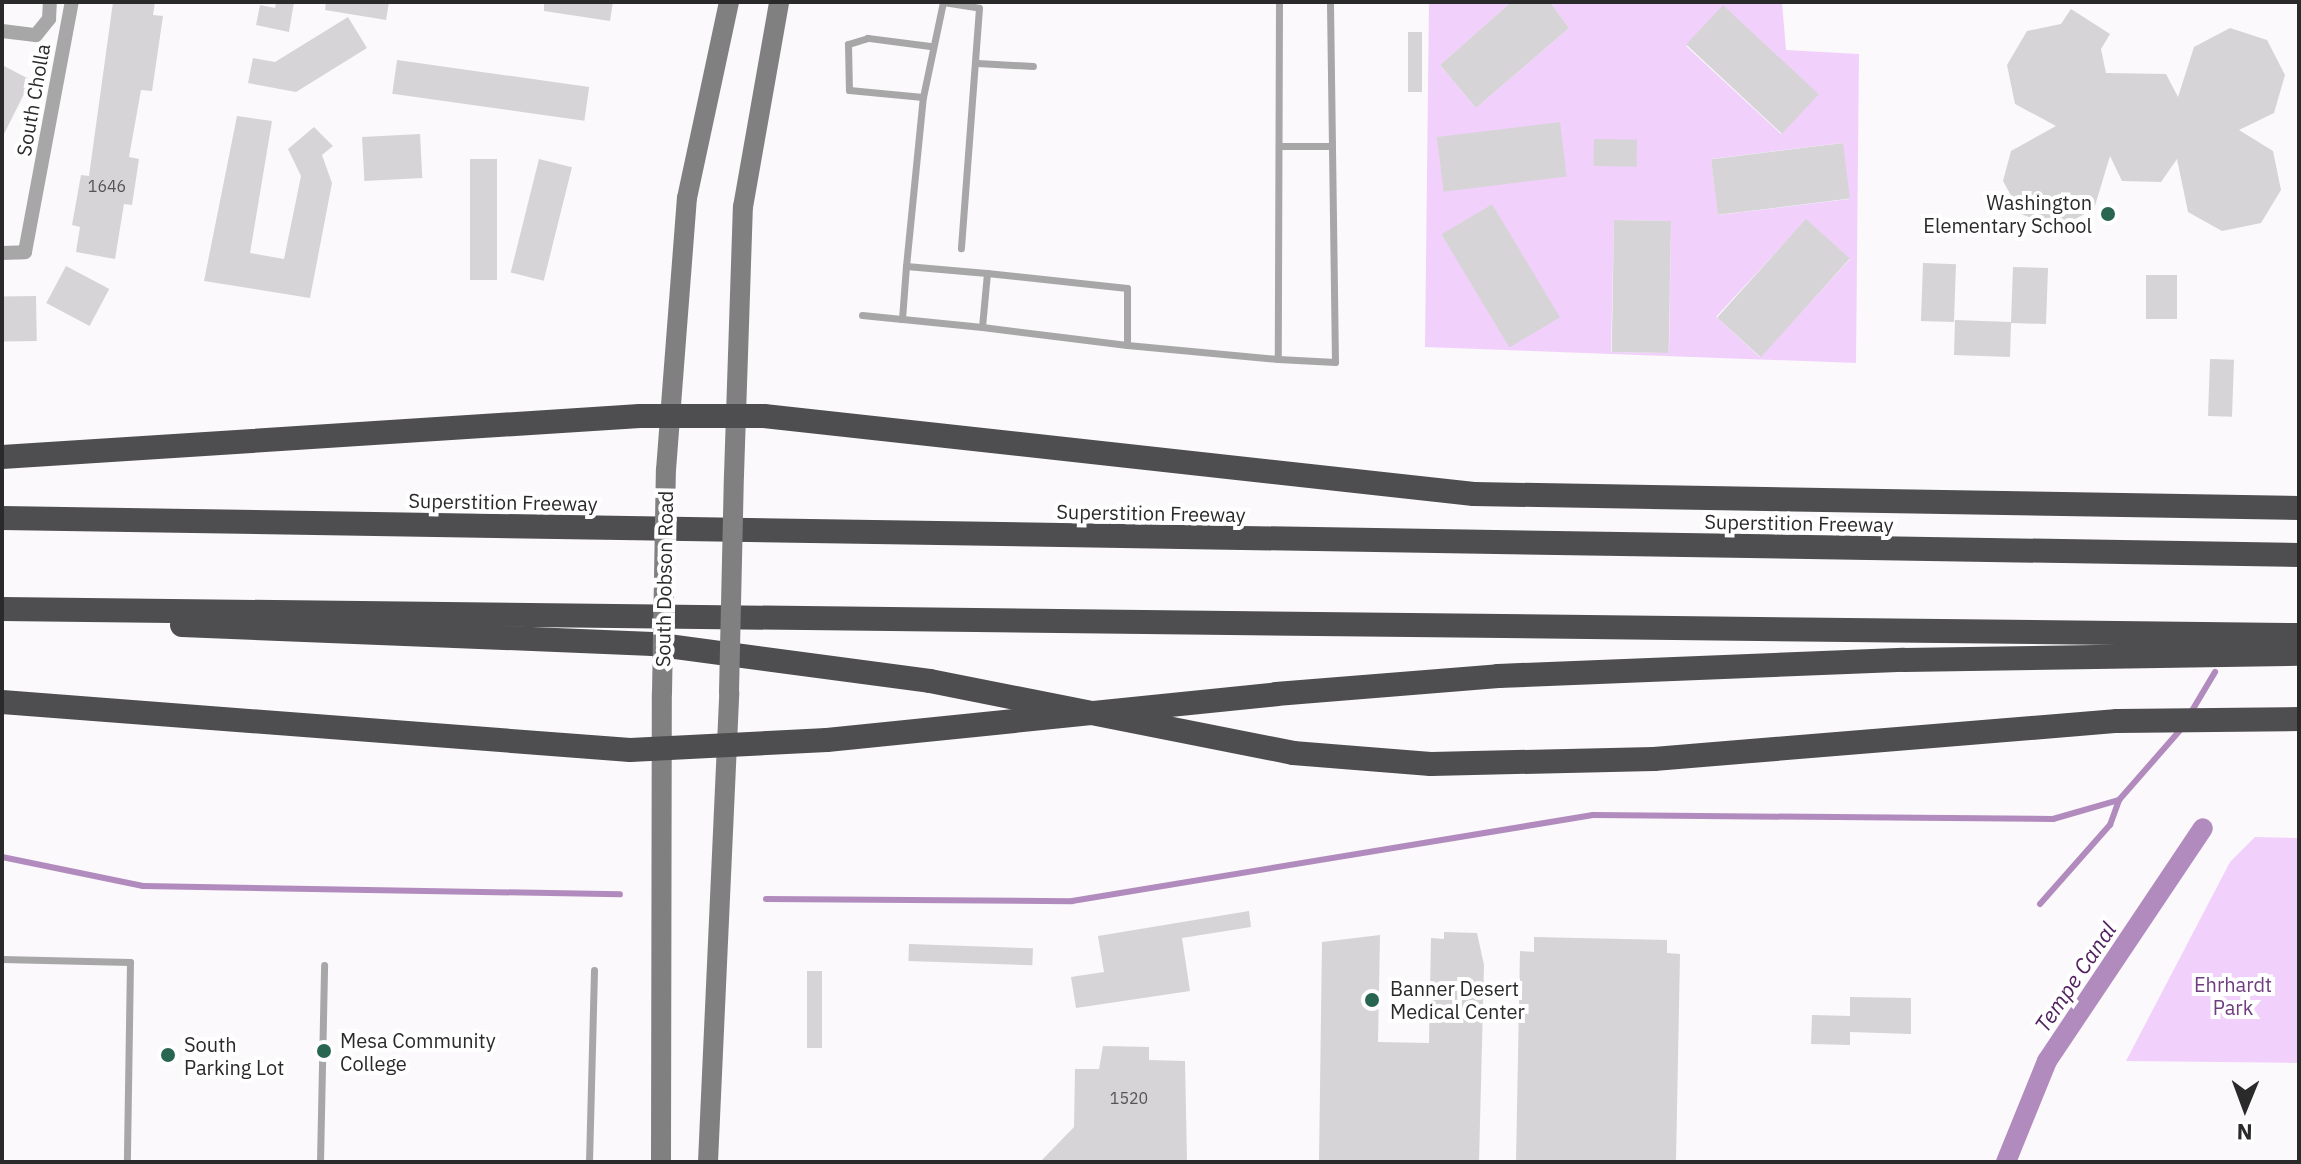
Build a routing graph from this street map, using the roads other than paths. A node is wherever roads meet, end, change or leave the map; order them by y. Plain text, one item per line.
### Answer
1 (72, 2) edge
2 (729, 2) edge
3 (779, 2) edge
4 (943, 2) edge
5 (1279, 2) edge
6 (1330, 2) edge
7 (50, 8) edge
8 (69, 17) junction
9 (2, 31) edge
10 (930, 46) junction
11 (977, 63) junction
12 (1033, 66) dead end
13 (923, 97) junction
14 (1279, 146) junction
15 (1331, 146) junction
16 (961, 248) dead end
17 (2, 253) edge
18 (906, 266) junction
19 (987, 273) junction
20 (862, 315) dead end
21 (902, 319) junction
22 (982, 327) junction
23 (1127, 345) junction
24 (1278, 359) junction
25 (667, 415) junction
26 (735, 415) junction
27 (2, 457) edge
28 (2299, 508) edge
29 (2, 518) edge
30 (2299, 548) edge
31 (2169, 553) junction
32 (2299, 555) edge
33 (2, 609) edge
34 (38, 610) junction
35 (2299, 635) edge
36 (2299, 654) edge
37 (2, 702) edge
38 (2299, 719) edge
39 (727, 749) junction
40 (660, 751) junction
41 (2, 959) edge
42 (324, 965) dead end
43 (594, 970) dead end
44 (127, 1162) edge
45 (320, 1162) edge
46 (589, 1162) edge
47 (661, 1162) edge
48 (708, 1162) edge

1 - 8 street, South Cholla
2 - 25 main road, South Dobson Road
3 - 26 main road
4 - 10 lane
4 - 11 lane
5 - 14 lane
6 - 15 lane
7 - 8 street
7 - 9 street
8 - 17 street, South Cholla
10 - 13 lane
10 - 13 lane
11 - 12 lane
11 - 16 lane
13 - 18 lane
14 - 15 lane
14 - 24 lane
15 - 24 lane
18 - 19 lane
18 - 21 lane
19 - 22 lane
19 - 23 lane
20 - 21 lane
21 - 22 lane
22 - 23 lane
23 - 24 lane
25 - 26 highway
25 - 27 highway
25 - 40 main road, South Dobson Road, bridge
26 - 28 highway
26 - 39 main road, bridge
29 - 31 highway, Superstition Freeway
30 - 31 highway
31 - 32 highway, Superstition Freeway
33 - 34 highway
34 - 35 highway
34 - 38 highway
36 - 39 highway, bridge
37 - 40 highway
39 - 40 highway
39 - 48 main road
40 - 47 main road, South Dobson Road
41 - 44 lane
42 - 45 lane
43 - 46 lane

